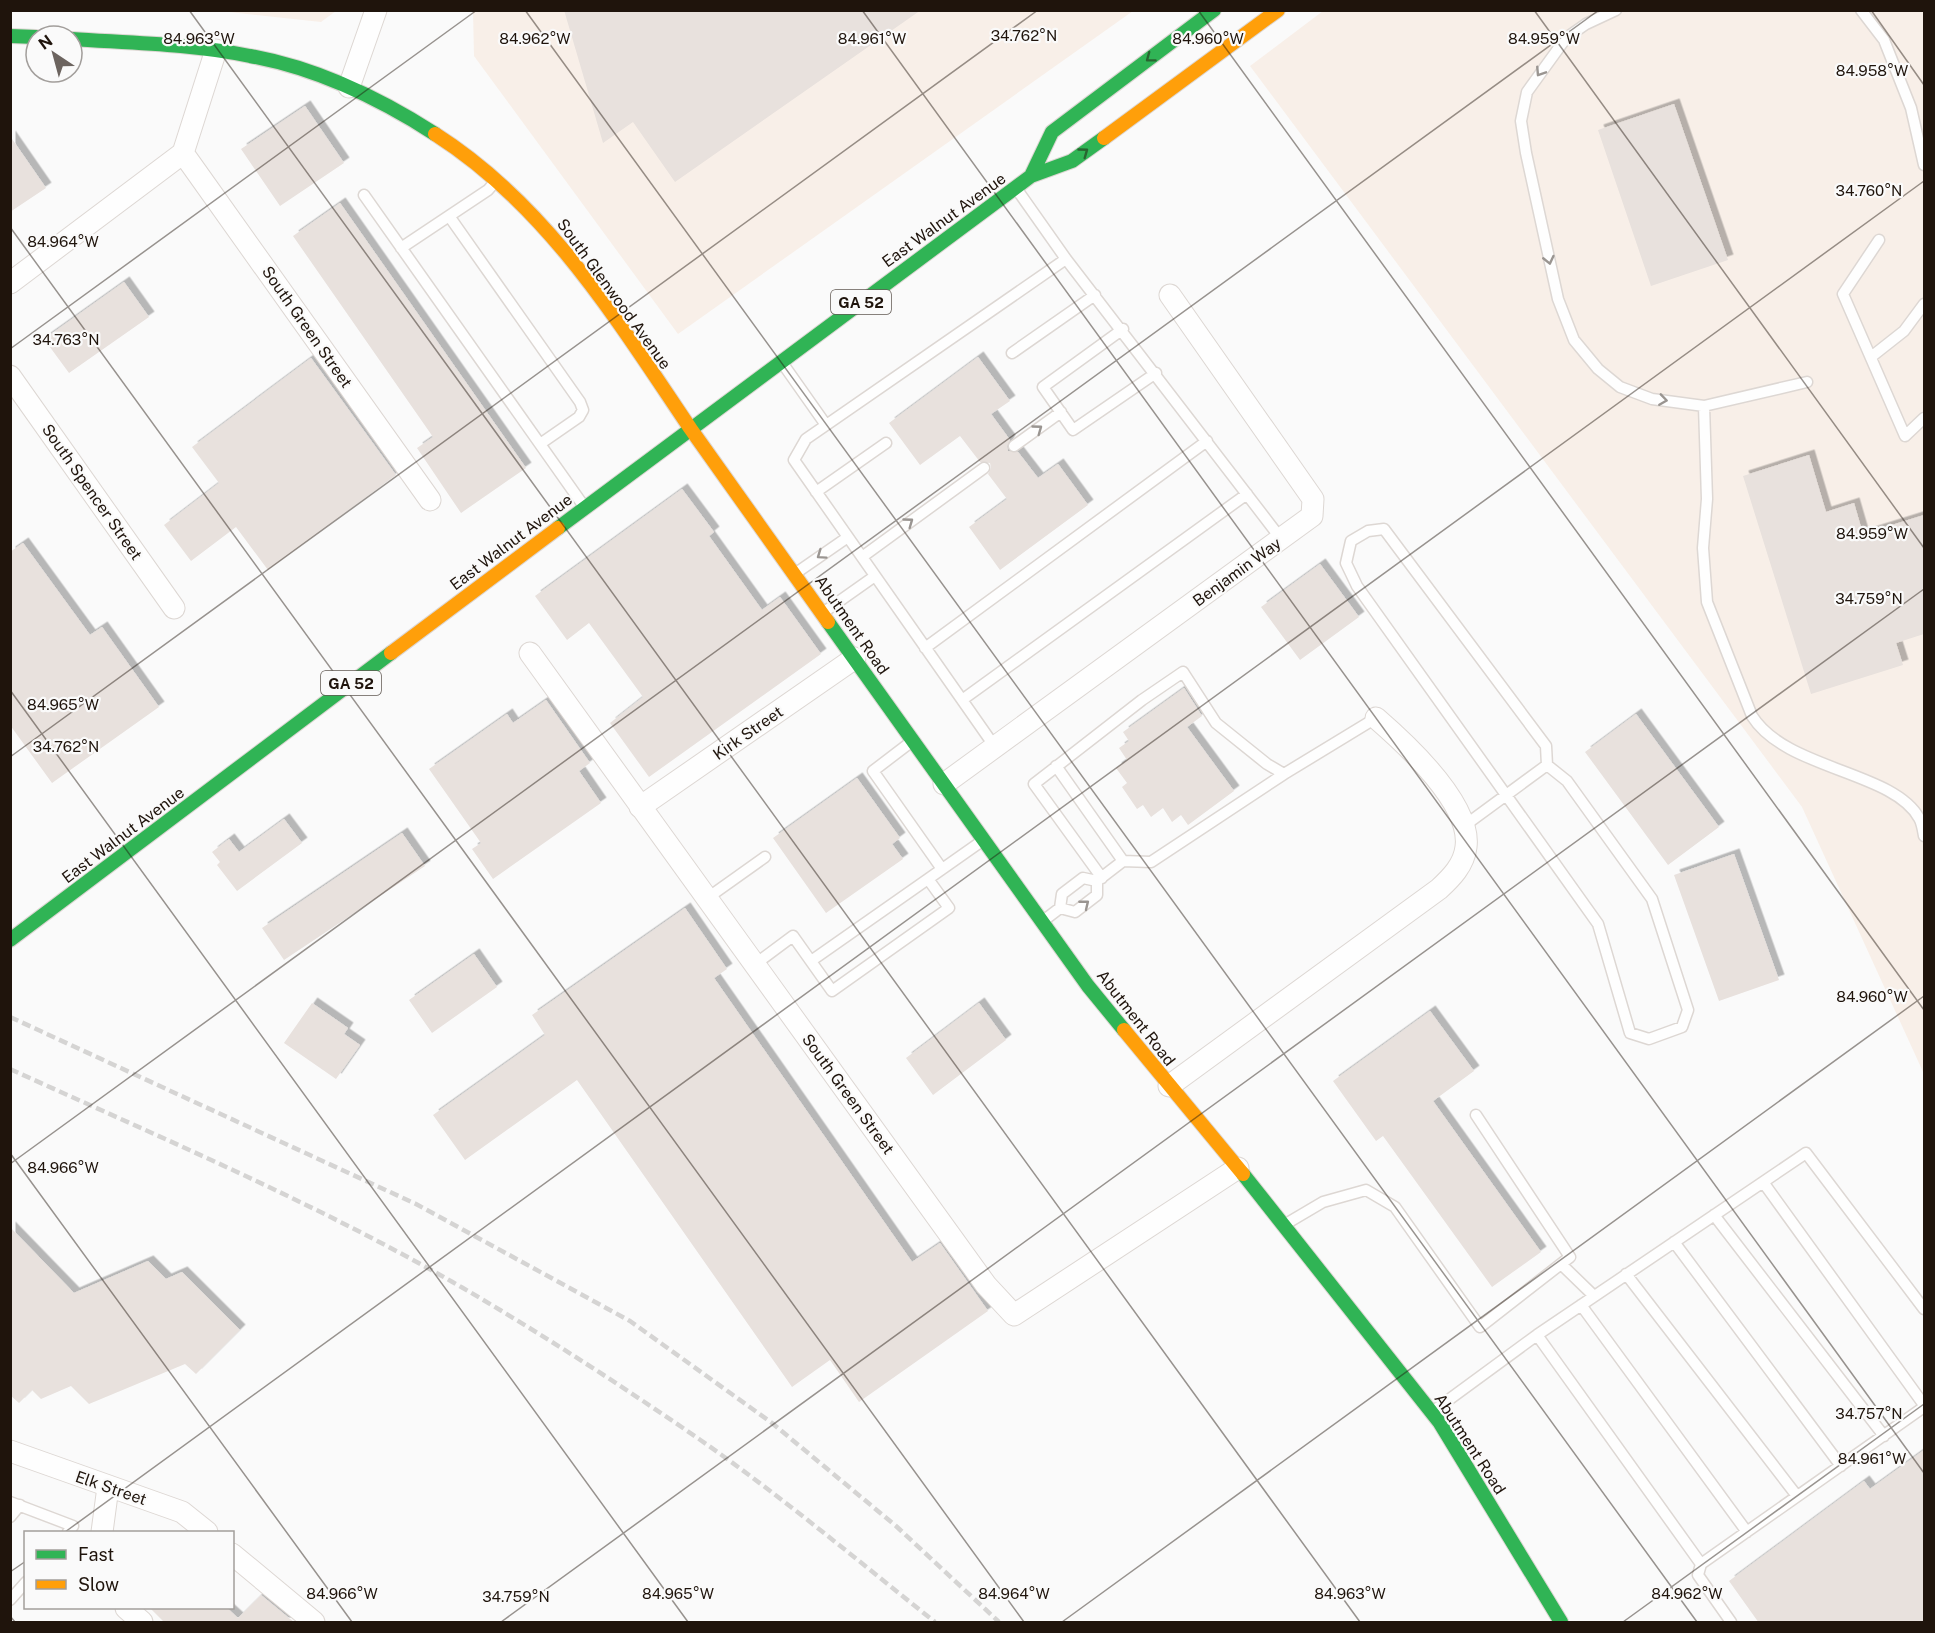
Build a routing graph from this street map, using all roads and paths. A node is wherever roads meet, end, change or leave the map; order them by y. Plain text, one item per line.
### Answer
1 (376, 10) edge
2 (1214, 10) edge
3 (1278, 10) edge
4 (1616, 10) edge
5 (1861, 10) edge
6 (84, 40) edge
7 (216, 50) junction
8 (349, 87) junction
9 (183, 153) junction
10 (1924, 165) edge
11 (1031, 176) junction
12 (497, 179) junction
13 (1016, 188) junction
14 (364, 195) dead end
15 (448, 216) junction
16 (1879, 240) dead end
17 (401, 248) junction
18 (1066, 259) junction
19 (10, 283) edge
20 (1095, 295) junction
21 (1170, 295) dead end
22 (1924, 304) edge
23 (1123, 329) junction
24 (1012, 353) dead end
25 (1871, 357) junction
26 (781, 361) junction
27 (1156, 373) junction
28 (10, 376) edge
29 (1807, 382) dead end
30 (1704, 406) junction
31 (1061, 412) junction
32 (1924, 418) edge
33 (826, 425) junction
34 (690, 428) junction
35 (1207, 441) junction
36 (886, 443) dead end
37 (540, 444) junction
38 (1014, 446) dead end
39 (984, 468) dead end
40 (816, 492) junction
41 (1247, 494) junction
42 (430, 500) dead end
43 (585, 508) junction
44 (848, 537) junction
45 (1282, 540) junction
46 (862, 556) junction
47 (795, 574) junction
48 (875, 576) junction
49 (174, 608) dead end
50 (823, 613) junction
51 (925, 648) junction
52 (530, 653) dead end
53 (855, 658) junction
54 (962, 700) junction
55 (1376, 718) joint
56 (913, 741) junction
57 (995, 747) junction
58 (1547, 765) junction
59 (1056, 766) junction
60 (1284, 774) junction
61 (944, 784) junction
62 (1508, 794) junction
63 (640, 807) junction
64 (1464, 826) junction
65 (1924, 836) edge
66 (984, 839) junction
67 (765, 857) dead end
68 (1123, 861) junction
69 (942, 869) junction
70 (928, 879) junction
71 (1100, 879) junction
72 (706, 899) junction
73 (1060, 908) junction
74 (1042, 922) junction
75 (12, 939) edge
76 (811, 961) junction
77 (754, 965) junction
78 (1169, 1086) junction
79 (1476, 1115) dead end
80 (1238, 1168) junction
81 (1763, 1182) junction
82 (1714, 1215) junction
83 (1283, 1225) junction
84 (1674, 1242) junction
85 (1561, 1264) junction
86 (1626, 1274) junction
87 (1594, 1296) junction
88 (1581, 1305) junction
89 (1924, 1309) edge
90 (1537, 1335) junction
91 (1924, 1406) edge
92 (1431, 1412) junction
93 (1884, 1436) junction
94 (10, 1451) edge
95 (1841, 1466) junction
96 (108, 1487) junction
97 (1797, 1496) junction
98 (15, 1504) edge
99 (10, 1517) edge
100 (69, 1531) edge
101 (102, 1531) edge
102 (205, 1531) edge
103 (1747, 1532) junction
104 (234, 1556) edge
105 (1701, 1564) junction
106 (24, 1584) edge
107 (10, 1600) edge
108 (127, 1609) edge
109 (142, 1623) edge
110 (314, 1623) edge
111 (1561, 1623) edge
112 (1731, 1623) edge

1 - 8 street
2 -> 11 main road, East Walnut Avenue / GA 52
11 -> 3 main road, East Walnut Avenue / GA 52
4 -> 30 lane
5 - 10 lane
6 - 7 main road, South Glenwood Avenue
7 - 8 main road, South Glenwood Avenue
7 - 9 street
8 - 12 main road, South Glenwood Avenue
9 - 19 street
9 - 42 street, South Green Street
11 - 13 main road, East Walnut Avenue / GA 52
12 - 15 lane
12 - 34 main road, South Glenwood Avenue
13 - 18 lane
13 - 26 main road, East Walnut Avenue / GA 52
14 - 17 lane
15 - 17 lane
15 - 37 lane
16 - 25 lane
17 - 37 lane
18 - 20 lane
18 - 33 lane
20 - 23 lane
20 - 24 lane
21 - 45 street, Benjamin Way
22 - 25 lane
23 - 27 lane
23 - 31 lane
25 - 32 lane
26 - 33 lane
26 - 34 main road, East Walnut Avenue / GA 52
27 - 31 lane
27 - 35 lane
28 - 49 street, South Spencer Street
29 - 30 lane
30 - 65 lane
38 -> 31 lane
33 - 40 lane
34 - 43 main road, East Walnut Avenue / GA 52
34 - 47 main road, Abutment Road
35 - 41 lane
35 - 51 lane
36 - 40 lane
37 - 43 lane
46 -> 39 lane
40 - 44 lane
41 - 45 lane
41 - 54 lane
43 - 75 main road, East Walnut Avenue / GA 52
44 - 46 lane
44 -> 47 lane
45 - 57 street, Benjamin Way
46 - 48 lane
47 - 50 main road, Abutment Road
48 - 50 lane
48 - 51 lane
50 - 53 main road, Abutment Road
51 - 54 lane
52 - 63 street, South Green Street
53 - 56 main road, Abutment Road
53 - 63 street, Kirk Street
54 - 57 lane
55 - 60 lane
55 - 64 street
56 - 61 main road, Abutment Road
56 - 69 lane
57 - 61 street, Benjamin Way
58 - 62 lane
58 - 62 lane
58 - 62 lane
59 - 60 lane
59 - 68 lane
59 - 71 lane
60 - 68 lane
61 - 66 main road, Abutment Road
62 - 64 lane
63 - 72 street, South Green Street
64 - 78 street
66 - 69 lane
66 - 74 main road, Abutment Road
67 - 72 lane
68 - 71 lane
69 - 70 lane
70 - 76 lane
70 - 76 lane
71 - 73 lane
73 -> 71 lane
72 - 77 street, South Green Street
73 - 74 lane
74 - 78 main road, Abutment Road
76 - 77 lane
77 - 80 street, South Green Street
78 - 80 main road, Abutment Road
79 - 85 lane
80 - 83 main road, Abutment Road
81 - 82 lane
81 - 89 lane
81 - 91 lane
82 - 84 lane
82 - 93 lane
83 - 85 lane
83 - 92 main road, Abutment Road
84 - 86 lane
84 - 95 lane
85 - 87 lane
86 - 87 lane
86 - 97 lane
87 - 88 lane
88 - 90 lane
88 - 103 lane
90 - 92 lane
90 - 105 lane
91 - 93 lane
92 - 111 main road, Abutment Road
93 - 95 lane
94 - 96 street, Elk Street
95 - 97 lane
96 - 101 street
96 - 102 street, Elk Street
97 - 103 lane
98 - 99 lane
98 - 100 lane
103 - 105 lane
104 - 110 street
105 - 112 lane
106 - 107 lane
108 - 109 street

